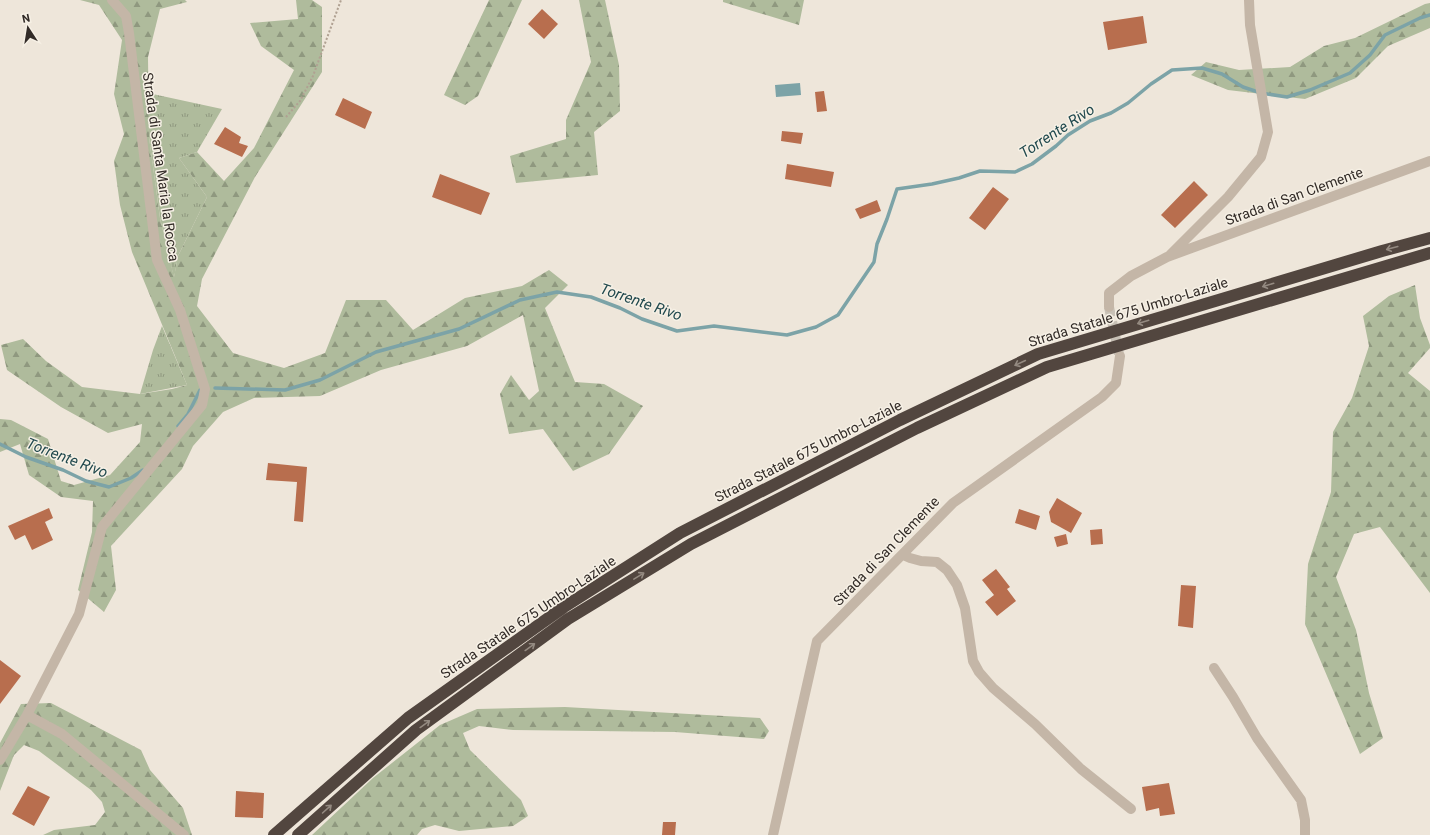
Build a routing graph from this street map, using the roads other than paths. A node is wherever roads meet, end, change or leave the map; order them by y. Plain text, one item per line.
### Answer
1 (112, 0) edge
2 (1249, 0) edge
3 (1430, 161) edge
4 (1430, 238) edge
5 (1430, 253) edge
6 (1167, 258) junction
7 (1109, 307) tunnel mouth
8 (1120, 356) tunnel mouth
9 (902, 555) junction
10 (1214, 668) dead end
11 (27, 715) junction
12 (0, 760) edge
13 (1131, 809) dead end
14 (184, 835) edge
15 (274, 835) edge
16 (298, 835) edge
17 (773, 835) edge
18 (1305, 835) edge

1 - 11 street, Strada di Santa Maria la Rocca
2 - 6 street, Strada di San Clemente
3 - 6 street, Strada di San Clemente
4 -> 15 highway, Strada Statale 675 Umbro-Laziale
16 -> 5 highway, Strada Statale 675 Umbro-Laziale
6 - 7 street, Strada di San Clemente
8 - 9 street, Strada di San Clemente
9 - 13 street
9 - 17 street, Strada di San Clemente
10 - 18 street
11 - 12 street, Strada di Santa Maria la Rocca
11 - 14 street

